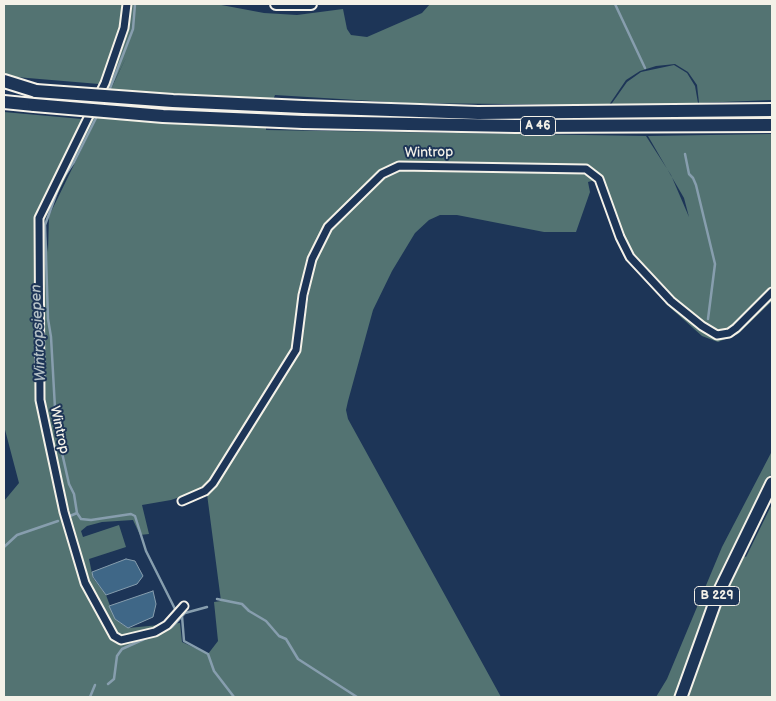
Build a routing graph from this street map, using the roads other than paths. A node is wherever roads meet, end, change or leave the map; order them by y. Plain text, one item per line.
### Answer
1 (127, 4) edge
2 (276, 4) edge
3 (311, 4) edge
4 (4, 82) edge
5 (4, 88) edge
6 (36, 91) junction
7 (4, 102) edge
8 (772, 110) edge
9 (772, 125) edge
10 (772, 292) edge
11 (772, 482) edge
12 (182, 501) dead end
13 (184, 606) dead end
14 (681, 697) edge

1 - 13 street, Wintrop
2 - 3 main road
4 - 6 highway
5 - 6 highway, A 46
6 - 8 highway, A 46, bridge
7 - 9 highway, A 46, bridge
10 - 12 street, Wintrop
11 - 14 main road, B 229

